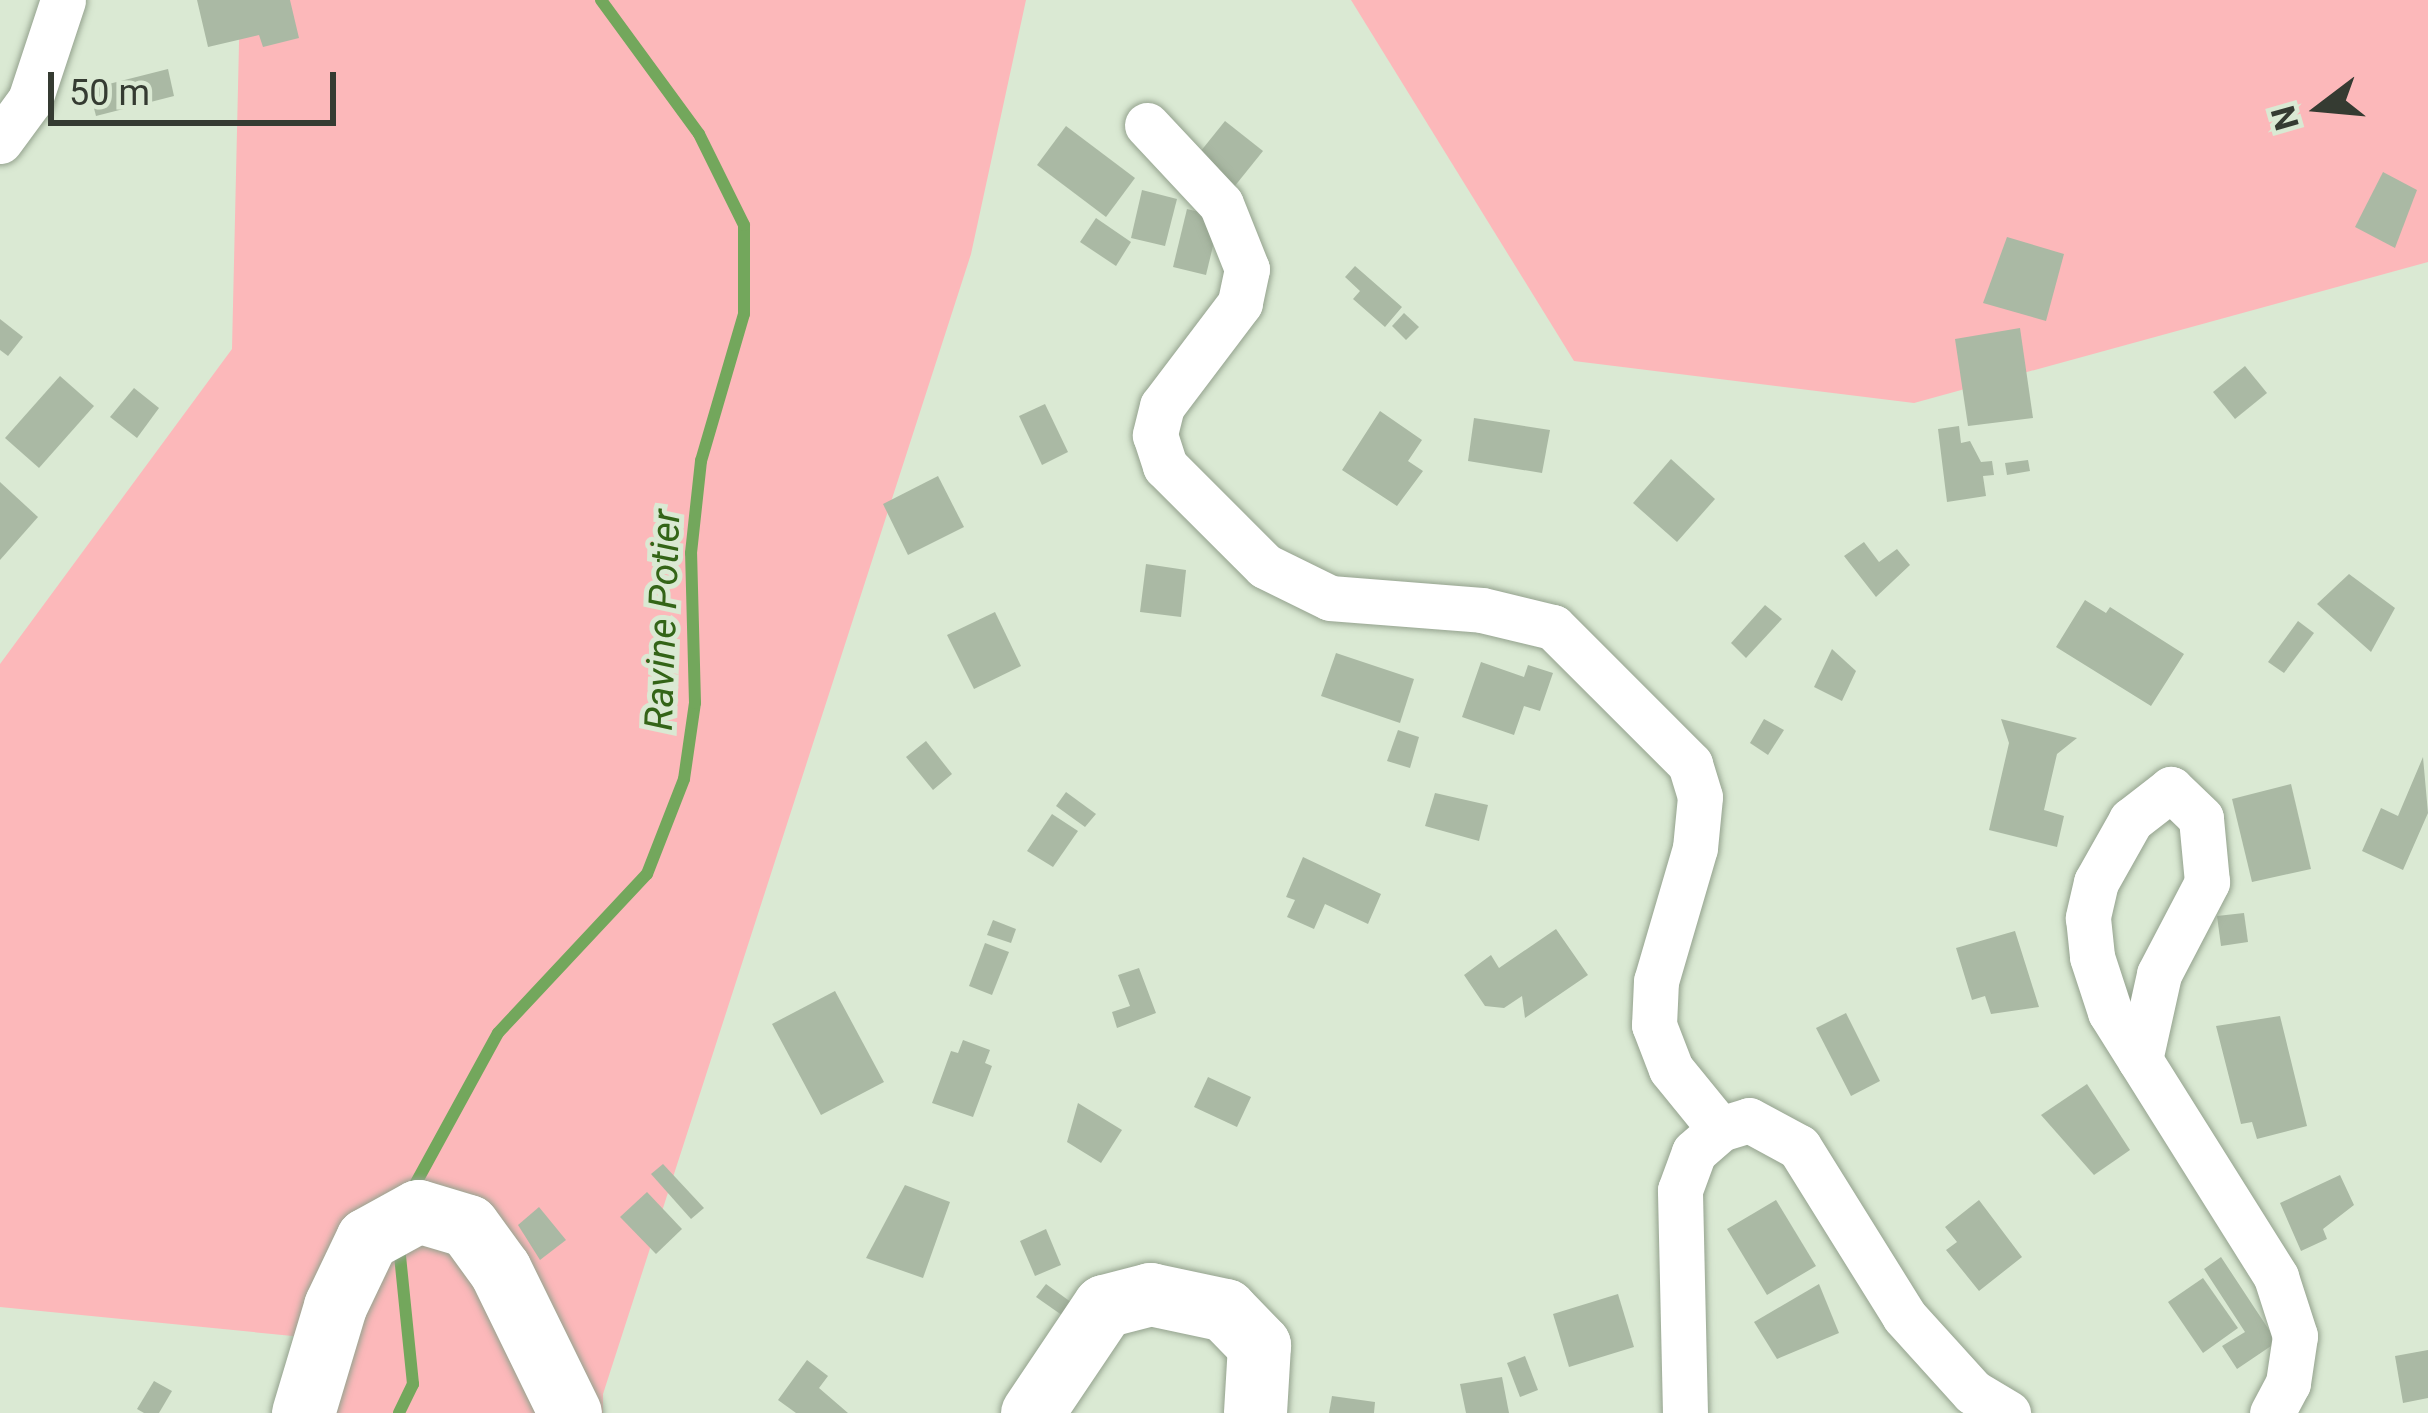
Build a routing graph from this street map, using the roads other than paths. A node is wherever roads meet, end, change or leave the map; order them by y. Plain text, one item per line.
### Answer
1 (63, 0) edge
2 (1147, 125) dead end
3 (0, 141) edge
4 (2140, 1060) junction
5 (1720, 1129) junction
6 (304, 1413) edge
7 (570, 1413) edge
8 (1032, 1413) edge
9 (1255, 1413) edge
10 (1685, 1413) edge
11 (2008, 1413) edge
12 (2272, 1413) edge

1 - 3 street
2 - 5 street
4 - 4 street
4 - 12 street
5 - 10 street
5 - 11 street
6 - 7 main road
8 - 9 main road

